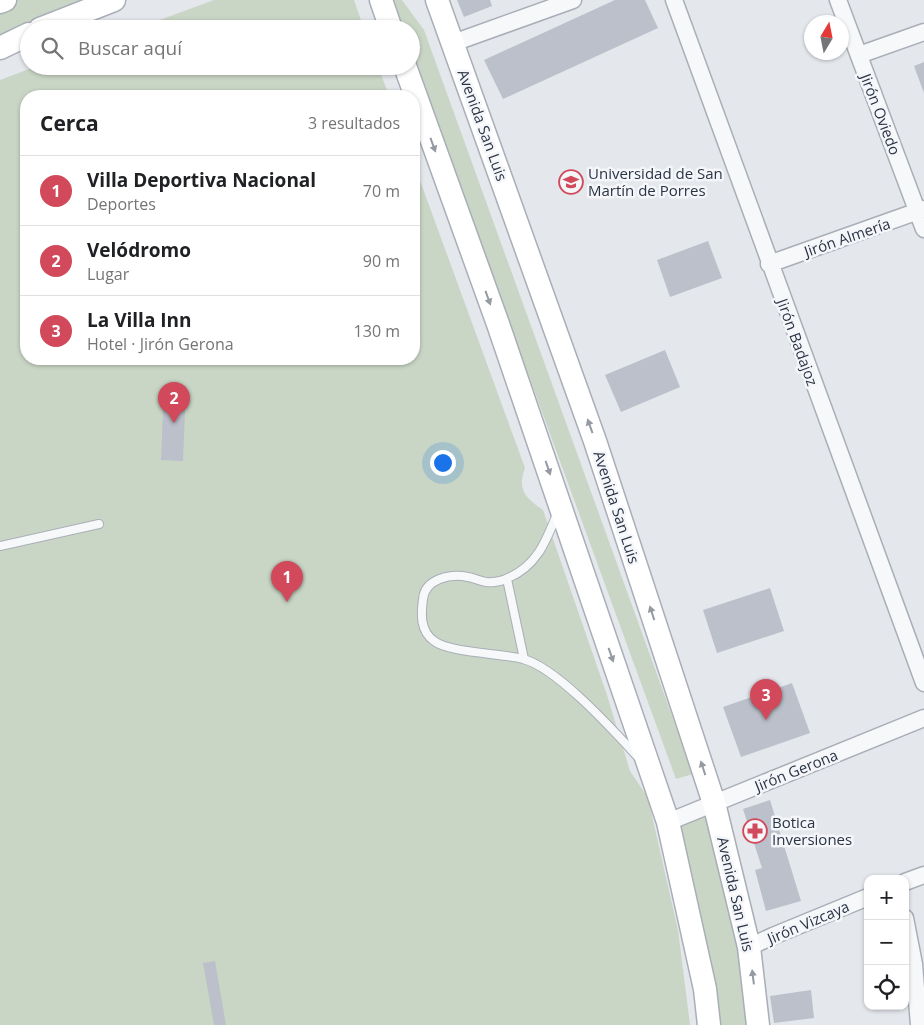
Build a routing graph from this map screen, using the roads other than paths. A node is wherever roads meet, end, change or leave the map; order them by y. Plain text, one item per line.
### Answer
1 (5, 0) edge
2 (114, 0) edge
3 (381, 0) edge
4 (437, 0) edge
5 (573, 0) edge
6 (674, 0) edge
7 (838, 0) edge
8 (0, 2) edge
9 (63, 20) edge
10 (388, 20) edge
11 (924, 32) edge
12 (20, 38) edge
13 (453, 43) junction
14 (0, 48) edge
15 (858, 55) junction
16 (408, 75) edge
17 (414, 90) edge
18 (420, 108) edge
19 (921, 210) edge
20 (924, 229) edge
21 (769, 264) junction
22 (561, 506) junction
23 (99, 524) dead end
24 (0, 546) edge
25 (507, 579) junction
26 (524, 659) junction
27 (924, 683) edge
28 (924, 718) edge
29 (651, 771) junction
30 (714, 803) junction
31 (668, 822) junction
32 (924, 874) edge
33 (909, 880) edge
34 (864, 899) edge
35 (905, 920) edge
36 (749, 948) junction
37 (709, 1025) edge
38 (758, 1025) edge
39 (919, 1025) edge

1 - 8 main road
2 - 9 main road
3 - 10 main road
4 - 13 main road, Avenida San Luis
5 - 13 street
6 - 21 street, Jirón Badajoz
7 - 15 street, Jirón Oviedo
11 - 15 street
12 - 14 main road
30 -> 13 main road, Avenida San Luis
15 - 19 street, Jirón Oviedo
16 -> 17 main road
18 -> 22 main road
19 - 20 street, Jirón Oviedo
19 - 21 street, Jirón Almería
21 - 27 street, Jirón Badajoz
22 - 25 lane
22 -> 29 main road
23 - 24 lane
25 - 26 lane
25 - 26 lane
26 - 29 lane
28 - 30 street, Jirón Gerona
29 - 31 main road
30 - 31 street, Jirón Gerona
30 - 36 main road, Avenida San Luis
31 - 37 main road
32 - 33 street
34 - 36 street, Jirón Vizcaya
35 - 39 street
38 -> 36 main road, Avenida San Luis

